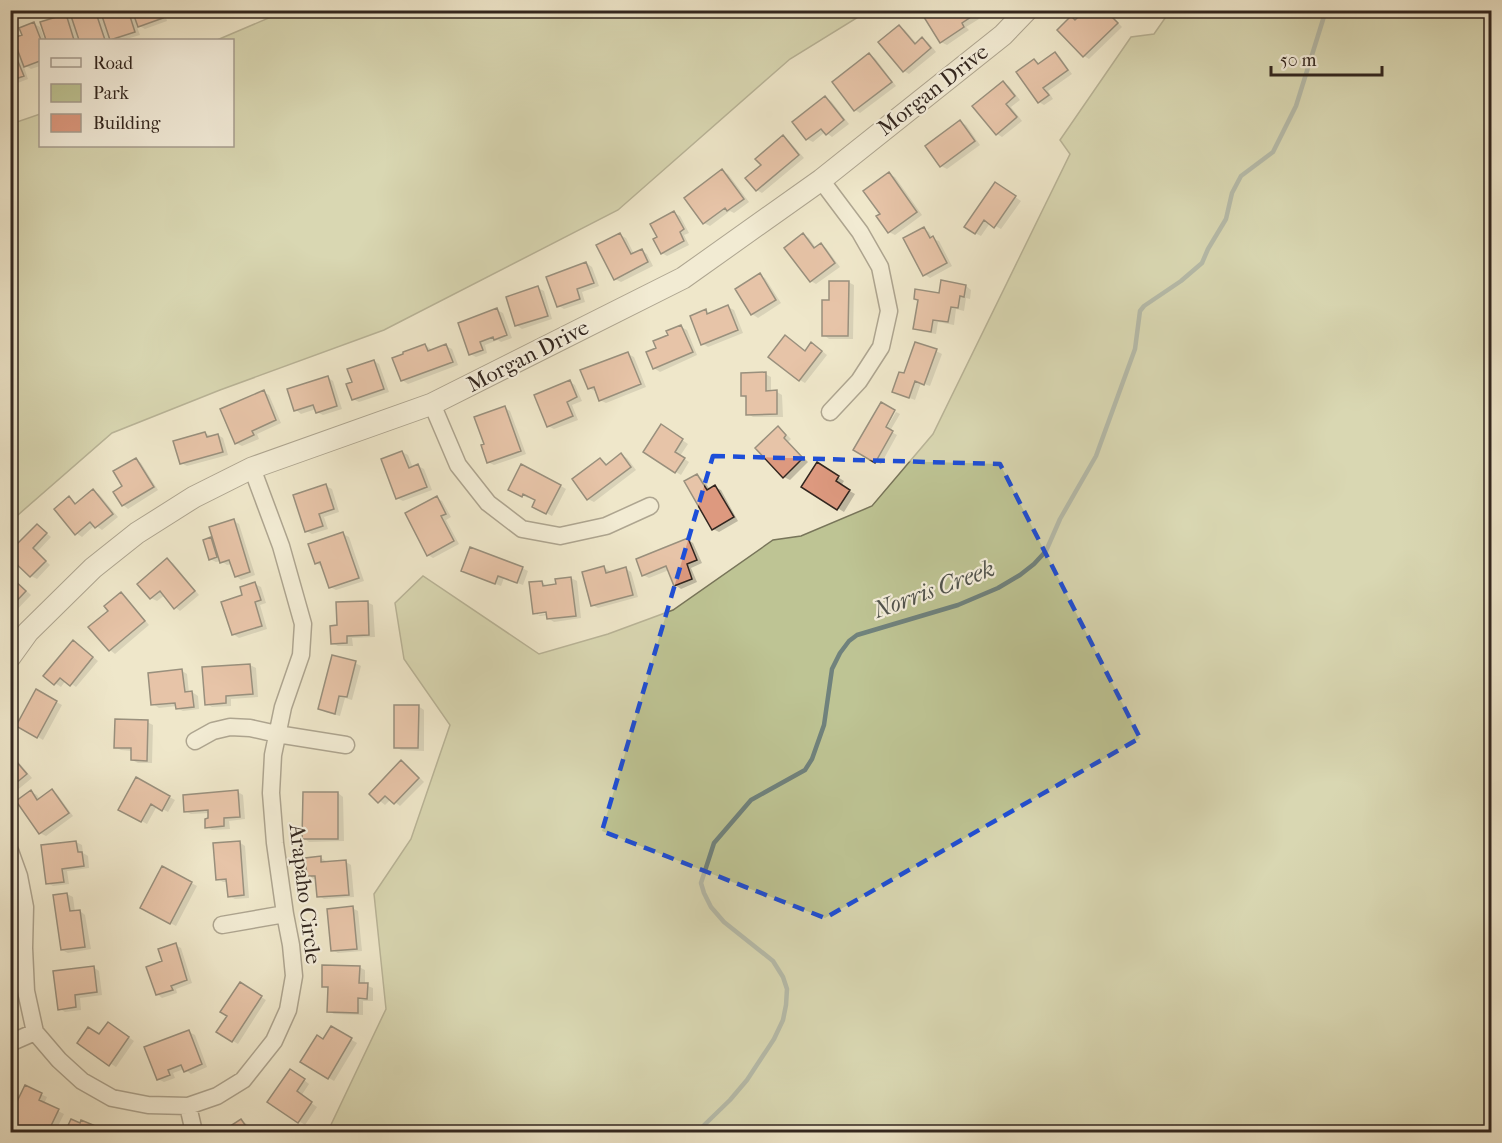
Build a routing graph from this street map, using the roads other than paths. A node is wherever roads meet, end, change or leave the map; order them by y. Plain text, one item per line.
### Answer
1 (1027, 10) edge
2 (821, 180) junction
3 (432, 404) junction
4 (830, 412) dead end
5 (252, 468) junction
6 (650, 506) dead end
7 (10, 657) edge
8 (278, 734) junction
9 (195, 741) dead end
10 (346, 745) dead end
11 (10, 851) edge
12 (285, 915) junction
13 (222, 925) dead end
14 (34, 1032) junction
15 (10, 1043) edge
16 (188, 1106) junction
17 (194, 1132) edge

1 - 2 street, Morgan Drive
2 - 3 street, Morgan Drive
2 - 4 street
3 - 5 street, Morgan Drive
3 - 6 street
5 - 7 street, Morgan Drive
5 - 8 street, Arapaho Circle
8 - 9 street
8 - 10 street
8 - 12 street, Arapaho Circle
11 - 14 street
12 - 13 street
12 - 16 street, Arapaho Circle
14 - 15 street
14 - 16 street, Arapaho Circle
16 - 17 street

